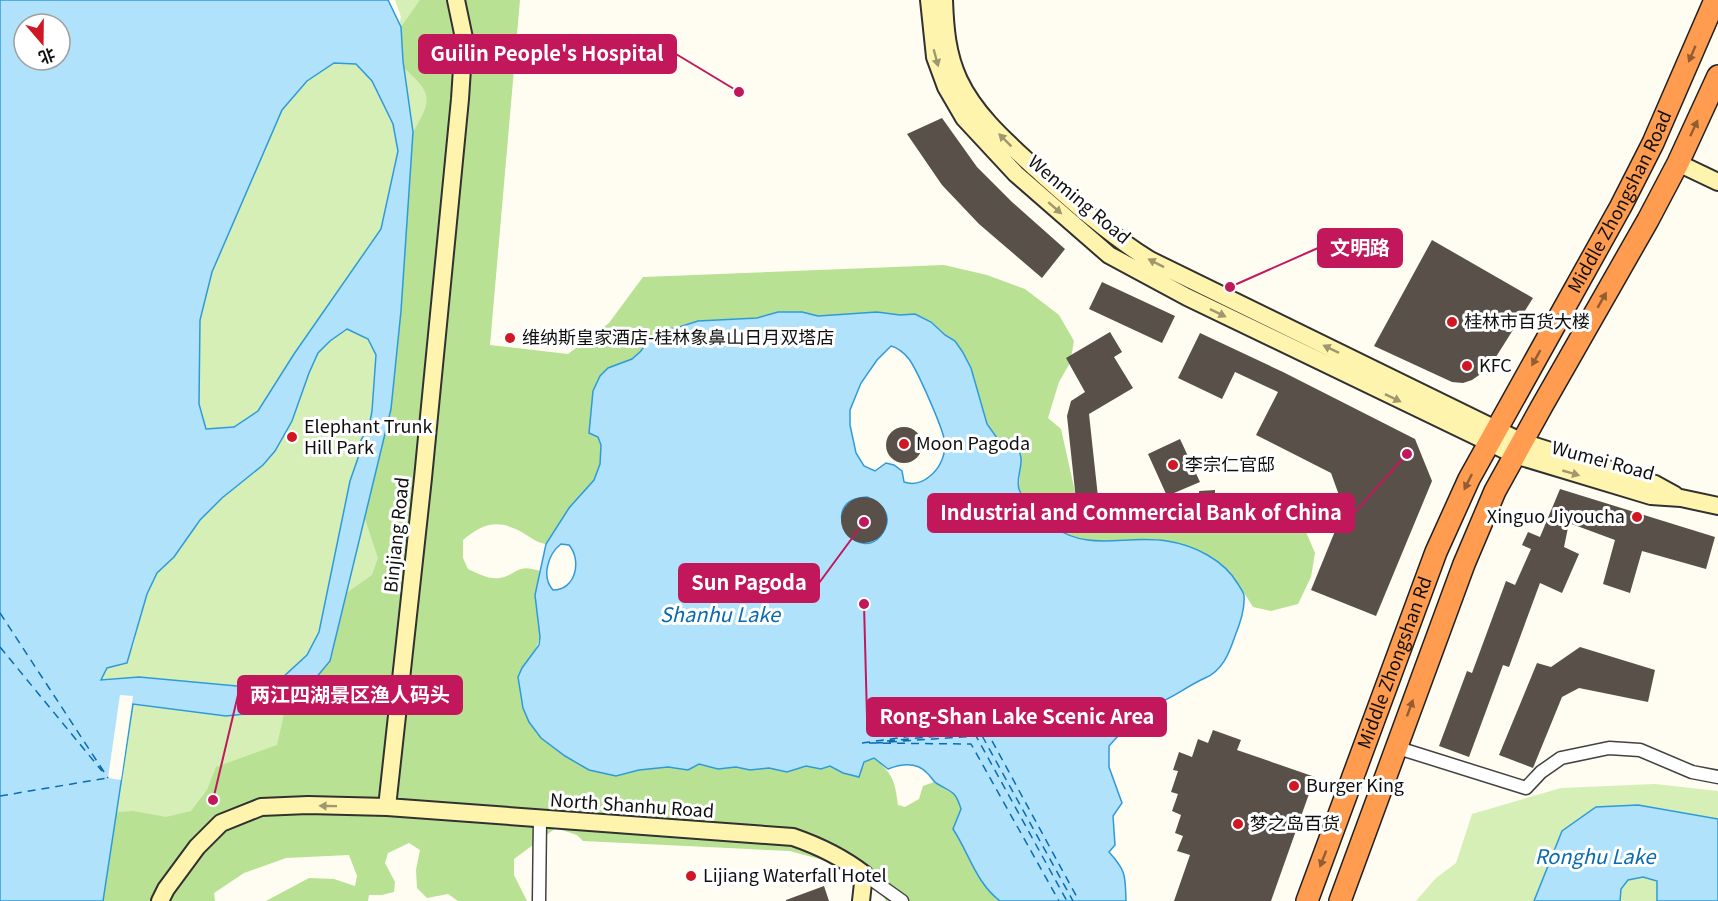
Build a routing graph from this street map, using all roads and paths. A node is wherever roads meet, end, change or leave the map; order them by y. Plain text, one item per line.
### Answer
1 (456, 0) edge
2 (929, 0) edge
3 (944, 0) edge
4 (1715, 0) edge
5 (1718, 75) edge
6 (1678, 163) junction
7 (1718, 182) edge
8 (1492, 437) junction
9 (1518, 449) junction
10 (1718, 506) edge
11 (1395, 747) junction
12 (1718, 777) edge
13 (387, 807) junction
14 (540, 819) junction
15 (864, 874) junction
16 (160, 901) edge
17 (538, 901) edge
18 (861, 901) edge
19 (902, 901) edge
20 (1307, 901) edge
21 (1340, 901) edge

1 - 13 street, Binjiang Road
2 -> 8 street, Wenming Road
8 -> 3 street, Wenming Road
4 -> 8 highway, Middle Zhongshan Road
6 -> 5 highway, Middle Zhongshan Road
6 - 7 street
9 -> 6 highway, Middle Zhongshan Road
8 - 9 street, Wumei Road
8 -> 20 highway, Middle Zhongshan Rd
9 - 10 street, Wumei Road
11 -> 9 highway, Middle Zhongshan Rd
11 - 12 street
11 - 21 highway, Middle Zhongshan Rd
13 - 14 street, North Shanhu Road
13 -> 16 street
14 - 15 street, North Shanhu Road
14 - 17 street
15 - 18 street
15 - 19 street, North Shanhu Road

